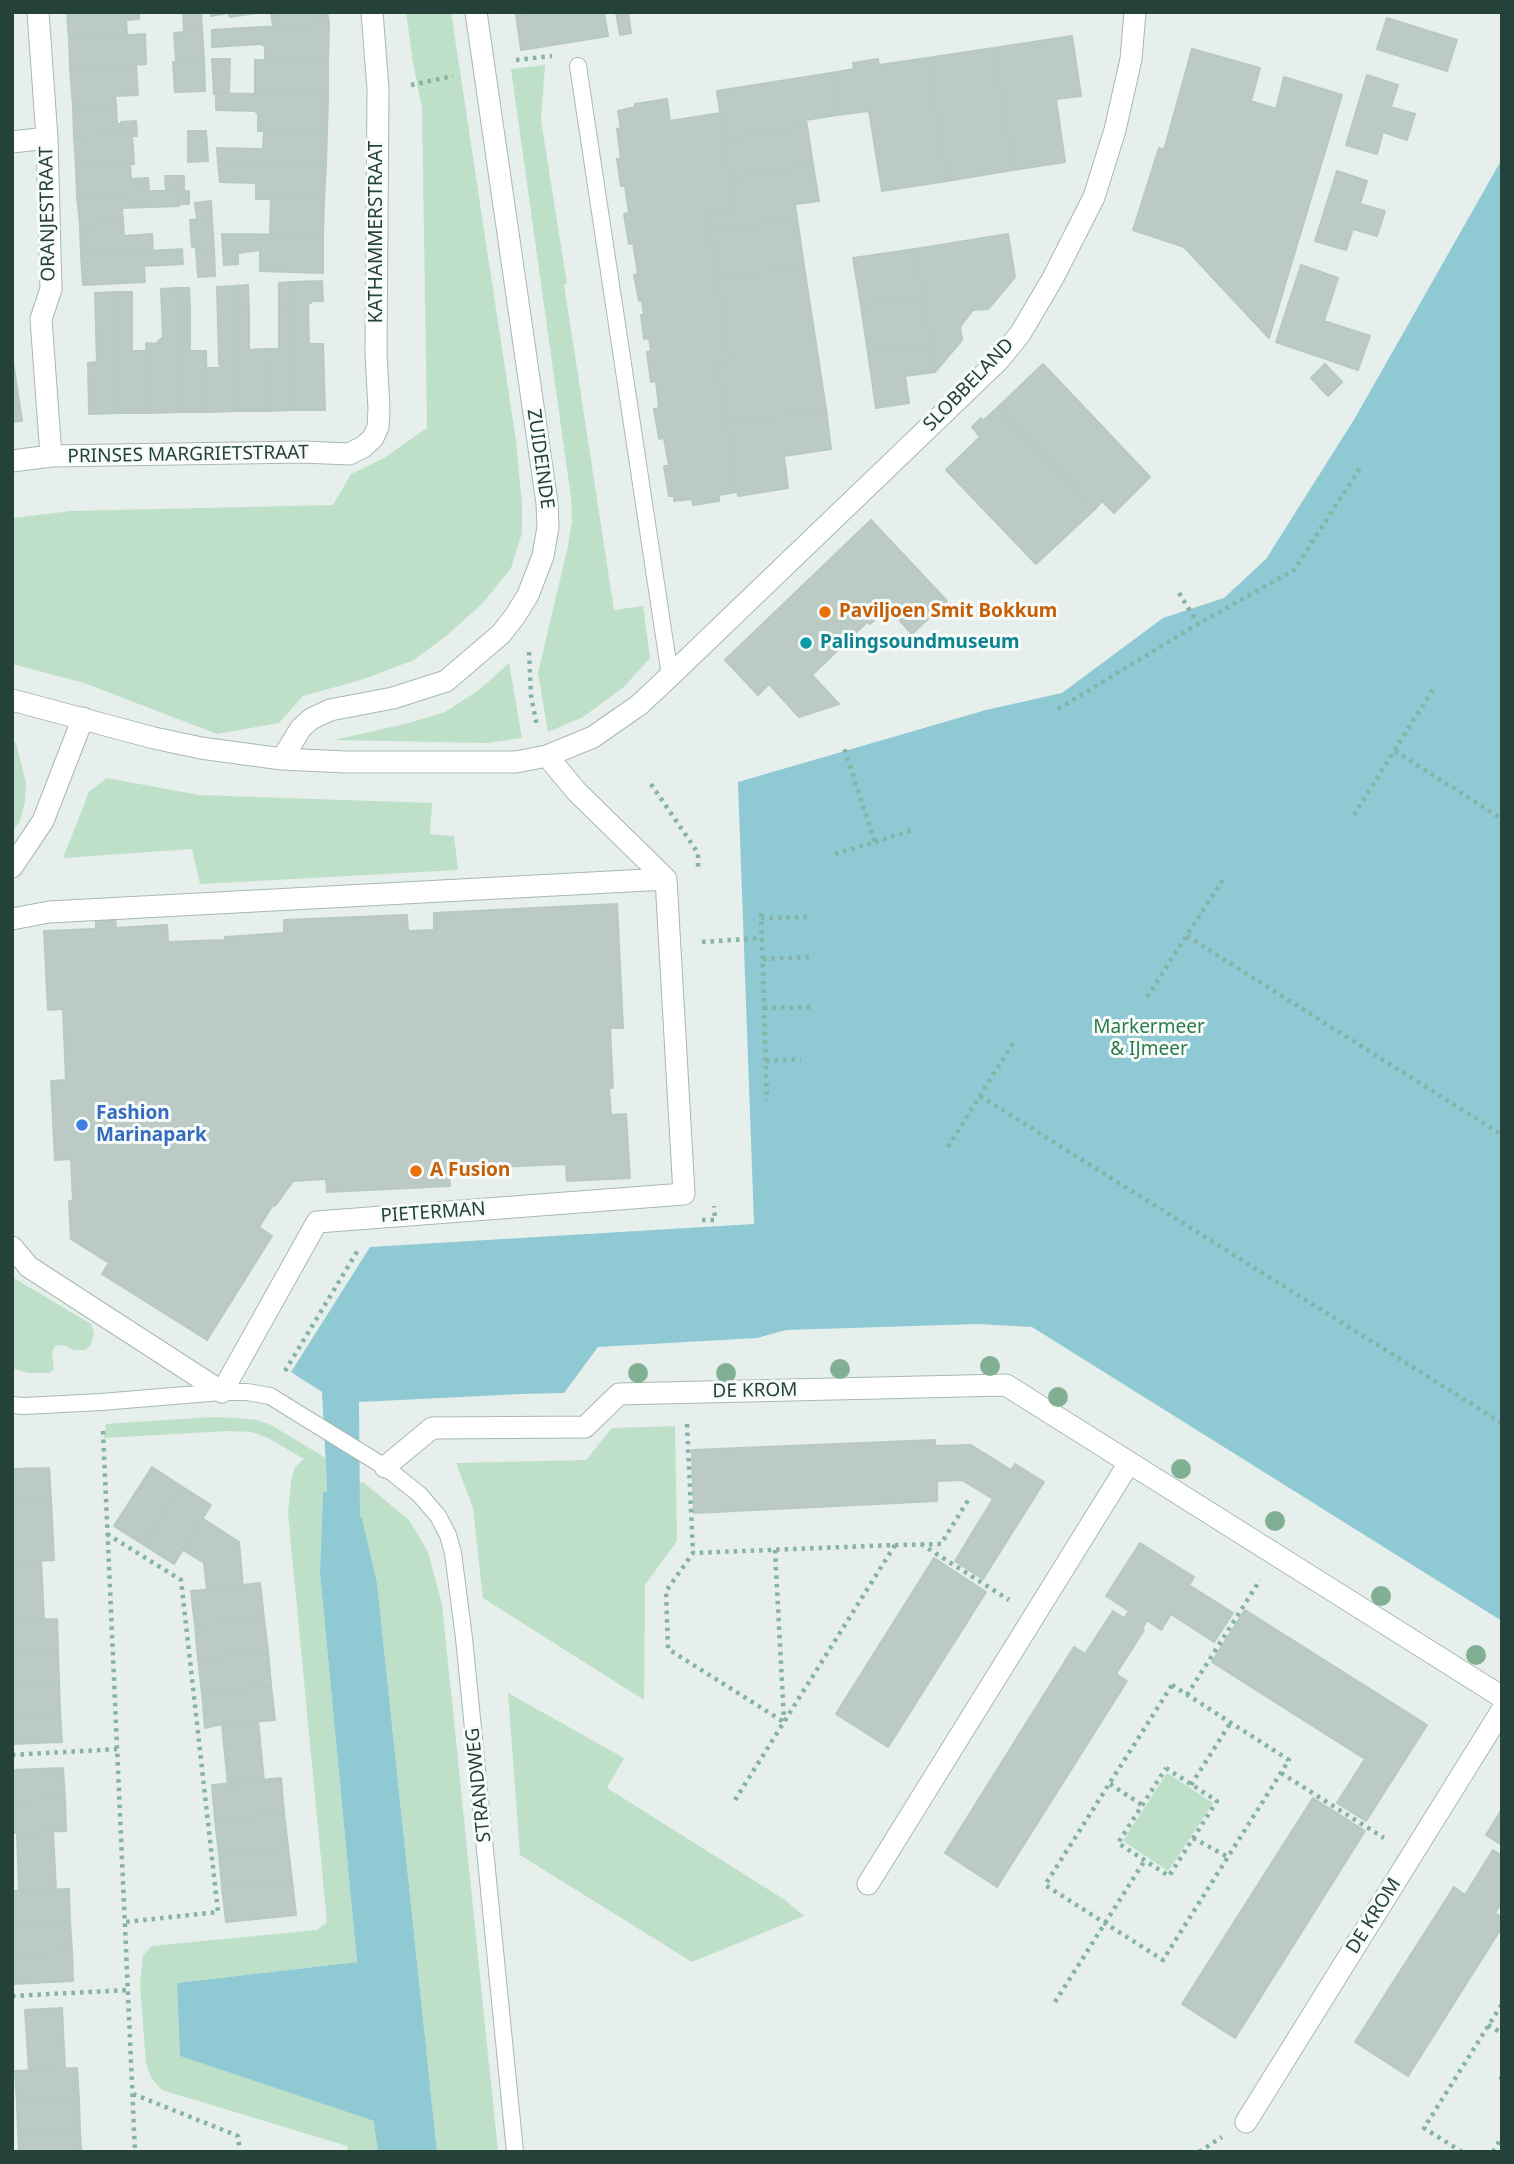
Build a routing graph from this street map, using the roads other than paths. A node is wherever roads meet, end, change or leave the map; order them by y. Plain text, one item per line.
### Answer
1 (38, 12) edge
2 (372, 12) edge
3 (476, 12) edge
4 (1135, 12) edge
5 (578, 66) dead end
6 (47, 138) junction
7 (12, 142) edge
8 (363, 447) joint
9 (51, 456) junction
10 (12, 461) edge
11 (670, 676) junction
12 (12, 700) edge
13 (83, 719) junction
14 (547, 756) junction
15 (282, 759) junction
16 (12, 867) edge
17 (666, 879) junction
18 (12, 919) edge
19 (12, 1247) edge
20 (222, 1392) junction
21 (12, 1405) edge
22 (1129, 1463) junction
23 (385, 1467) junction
24 (1502, 1697) edge
25 (1502, 1710) edge
26 (868, 1884) dead end
27 (1246, 2122) dead end
28 (515, 2152) edge

1 - 6 street, ORANJESTRAAT
2 - 8 street, KATHAMMERSTRAAT
3 - 15 street, ZUIDEINDE
4 - 11 street, SLOBBELAND
5 - 11 lane
6 - 7 street
6 - 9 street, ORANJESTRAAT
8 - 9 street, PRINSES MARGRIETSTRAAT
9 - 10 street, PRINSES MARGRIETSTRAAT
11 - 14 street, SLOBBELAND
12 - 13 street
13 - 15 street
13 - 16 street
14 - 15 street, SLOBBELAND
14 - 17 street
17 - 18 street
17 - 20 street, PIETERMAN
19 - 20 street
20 - 21 lane
20 - 23 lane, STRANDWEG
22 - 23 street, DE KROM
22 - 24 street, DE KROM
22 - 26 street
23 - 28 lane, STRANDWEG
25 - 27 street, DE KROM

